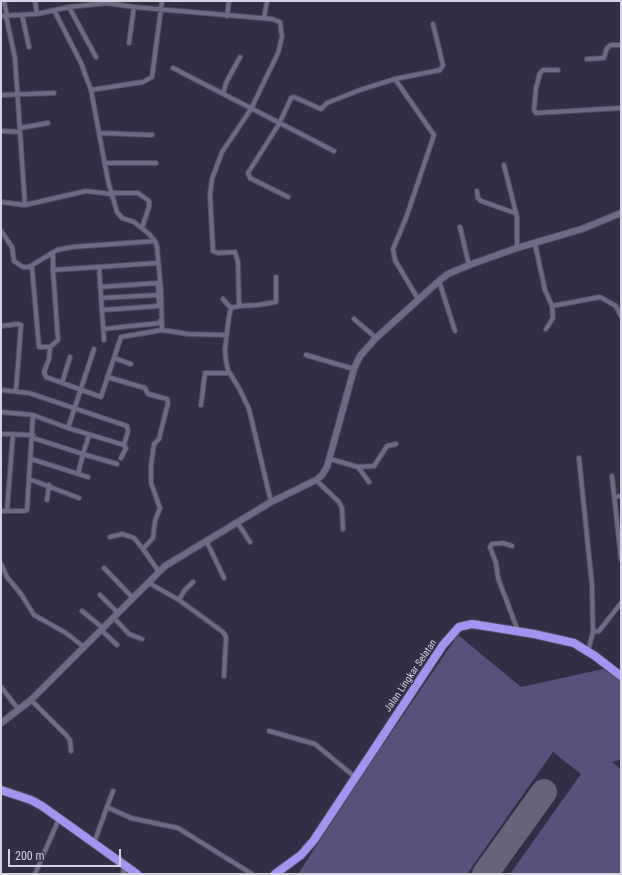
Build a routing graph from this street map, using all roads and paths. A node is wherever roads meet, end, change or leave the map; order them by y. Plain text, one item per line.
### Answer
1 (4, 1) edge
2 (35, 1) edge
3 (76, 1) edge
4 (162, 1) edge
5 (229, 1) edge
6 (267, 1) edge
7 (75, 6) junction
8 (69, 7) junction
9 (134, 7) junction
10 (54, 10) junction
11 (161, 10) junction
12 (37, 14) junction
13 (22, 15) junction
14 (5, 16) edge
15 (227, 16) junction
16 (264, 18) junction
17 (434, 24) dead end
18 (129, 43) dead end
19 (621, 45) edge
20 (29, 47) dead end
21 (96, 57) dead end
22 (240, 57) dead end
23 (588, 59) dead end
24 (173, 68) dead end
25 (558, 70) dead end
26 (395, 79) junction
27 (91, 90) junction
28 (54, 93) dead end
29 (223, 94) junction
30 (1, 95) edge
31 (18, 95) junction
32 (621, 108) edge
33 (251, 109) junction
34 (48, 123) dead end
35 (279, 124) junction
36 (20, 130) junction
37 (1, 131) edge
38 (100, 133) junction
39 (152, 135) dead end
40 (334, 152) dead end
41 (105, 163) junction
42 (156, 163) dead end
43 (504, 164) dead end
44 (477, 191) dead end
45 (111, 193) junction
46 (288, 197) dead end
47 (1, 202) edge
48 (25, 205) junction
49 (515, 213) junction
50 (621, 213) edge
51 (460, 227) dead end
52 (142, 228) junction
53 (1, 231) edge
54 (155, 241) junction
55 (535, 244) junction
56 (517, 248) junction
57 (52, 254) junction
58 (158, 263) junction
59 (469, 265) junction
60 (29, 267) junction
61 (99, 267) junction
62 (54, 270) junction
63 (276, 277) dead end
64 (439, 281) junction
65 (158, 283) junction
66 (100, 287) junction
67 (158, 295) junction
68 (101, 298) junction
69 (223, 299) dead end
70 (418, 299) junction
71 (159, 306) junction
72 (239, 306) junction
73 (552, 306) junction
74 (232, 308) junction
75 (102, 310) junction
76 (621, 316) edge
77 (354, 319) dead end
78 (1, 326) edge
79 (103, 329) junction
80 (546, 329) dead end
81 (162, 330) junction
82 (455, 331) dead end
83 (226, 335) junction
84 (376, 338) junction
85 (104, 340) dead end
86 (50, 347) junction
87 (94, 349) dead end
88 (306, 355) dead end
89 (70, 357) dead end
90 (114, 358) junction
91 (131, 364) dead end
92 (354, 368) junction
93 (230, 373) junction
94 (107, 377) junction
95 (62, 384) junction
96 (1, 390) edge
97 (81, 390) junction
98 (16, 391) junction
99 (201, 405) dead end
100 (75, 408) junction
101 (1, 412) edge
102 (33, 415) junction
103 (68, 428) junction
104 (1, 434) edge
105 (13, 434) junction
106 (89, 435) junction
107 (33, 436) junction
108 (396, 444) dead end
109 (124, 445) junction
110 (84, 454) junction
111 (121, 458) dead end
112 (579, 458) dead end
113 (31, 459) junction
114 (330, 459) junction
115 (117, 464) dead end
116 (358, 467) junction
117 (78, 474) junction
118 (612, 476) dead end
119 (88, 477) dead end
120 (29, 479) junction
121 (316, 480) junction
122 (369, 482) dead end
123 (49, 485) junction
124 (621, 496) edge
125 (615, 497) junction
126 (80, 498) dead end
127 (47, 500) dead end
128 (271, 502) junction
129 (1, 511) edge
130 (7, 511) junction
131 (237, 522) junction
132 (343, 529) dead end
133 (110, 537) dead end
134 (206, 540) junction
135 (250, 542) dead end
136 (512, 546) dead end
137 (143, 549) junction
138 (621, 559) edge
139 (1, 564) edge
140 (104, 568) dead end
141 (159, 572) junction
142 (224, 578) dead end
143 (193, 582) dead end
144 (149, 583) junction
145 (100, 595) dead end
146 (133, 598) junction
147 (179, 600) junction
148 (621, 603) edge
149 (82, 611) dead end
150 (116, 615) junction
151 (102, 629) junction
152 (518, 631) junction
153 (593, 632) junction
154 (142, 639) dead end
155 (117, 645) dead end
156 (84, 647) junction
157 (588, 651) junction
158 (224, 676) dead end
159 (621, 676) edge
160 (1, 687) edge
161 (31, 700) junction
162 (20, 710) junction
163 (1, 723) edge
164 (269, 731) dead end
165 (71, 751) dead end
166 (355, 777) junction
167 (1, 790) edge
168 (113, 791) dead end
169 (108, 807) junction
170 (59, 819) junction
171 (94, 843) junction
172 (124, 870) edge
173 (35, 874) edge
174 (137, 874) edge
175 (252, 874) edge
176 (275, 874) edge

1 - 14 street
2 - 12 street
3 - 7 street
4 - 11 street
5 - 15 street
6 - 16 street
7 - 8 street
7 - 9 street
8 - 10 street
8 - 21 street
9 - 11 street
9 - 18 street
10 - 12 street
10 - 27 street
11 - 15 street
11 - 27 street
12 - 13 street
13 - 14 street
13 - 20 street
14 - 31 street
15 - 16 street
16 - 33 street
17 - 26 street
19 - 23 street
22 - 29 street
24 - 29 street
25 - 32 street
26 - 35 street
26 - 70 street
27 - 38 street
28 - 31 street
29 - 33 street
30 - 31 street
31 - 36 street
33 - 35 street
33 - 72 street
34 - 36 street
35 - 40 street
35 - 46 street
36 - 37 street
36 - 48 street
38 - 39 street
38 - 41 street
41 - 42 street
41 - 45 street
43 - 49 street
44 - 49 street
45 - 48 street
45 - 52 street
45 - 52 street
47 - 48 street
49 - 56 street
50 - 55 street
51 - 59 street
52 - 54 street
53 - 60 street
54 - 57 street
54 - 58 street
55 - 56 street
55 - 73 street
56 - 59 street
57 - 60 street
57 - 62 street
58 - 61 street
58 - 65 street
58 - 81 street
59 - 64 street
60 - 86 street
61 - 62 street
61 - 66 street
62 - 86 street
63 - 72 street
64 - 70 street
64 - 82 street
65 - 66 street
65 - 67 street
66 - 68 street
67 - 68 street
67 - 71 street
68 - 75 street
69 - 74 street
70 - 84 street
71 - 75 street
71 - 79 street
72 - 74 street
73 - 76 street
73 - 80 street
74 - 83 street
75 - 79 street
77 - 84 street
78 - 98 street
79 - 85 street
81 - 83 street
81 - 90 street
83 - 93 street
84 - 92 street
86 - 95 street
87 - 97 street
88 - 92 street
89 - 95 street
90 - 91 street
90 - 94 street
92 - 114 street
93 - 99 street
93 - 128 street
94 - 97 street
94 - 137 street
95 - 97 street
96 - 98 street
97 - 100 street
98 - 100 street
100 - 103 street
100 - 109 street
101 - 102 street
102 - 103 street
102 - 107 street
103 - 106 street
104 - 105 street
105 - 107 street
105 - 130 street
106 - 109 street
106 - 110 street
107 - 110 street
107 - 113 street
108 - 116 street
109 - 111 street
110 - 115 street
110 - 117 street
112 - 153 street
113 - 117 street
113 - 120 street
114 - 116 street
114 - 121 street
116 - 122 street
117 - 119 street
118 - 125 street
120 - 123 street
120 - 130 street
121 - 128 street
121 - 132 street
123 - 126 street
123 - 127 street
124 - 125 street
125 - 138 street
128 - 131 street
129 - 130 street
131 - 134 street
131 - 135 street
133 - 137 street
134 - 141 street
134 - 142 street
136 - 152 street
137 - 141 street
139 - 156 street
140 - 146 street
141 - 144 street
143 - 147 street
144 - 146 street
144 - 147 street
145 - 150 street
146 - 150 street
147 - 158 street
148 - 153 street
149 - 151 street
150 - 151 street
150 - 154 street
151 - 155 street
151 - 156 street
152 - 157 highway, Jalan Lingkar Selatan
152 - 166 highway, Jalan Lingkar Selatan
153 - 157 street
156 - 161 street
157 - 159 highway, Jalan Lingkar Selatan
160 - 162 street
161 - 162 street
161 - 165 street
162 - 163 street
164 - 166 street
166 - 176 highway, Jalan Lingkar Selatan
167 - 170 highway
168 - 169 street
169 - 171 street
169 - 175 street
170 - 171 highway
170 - 173 street
171 - 172 highway
172 - 174 highway

